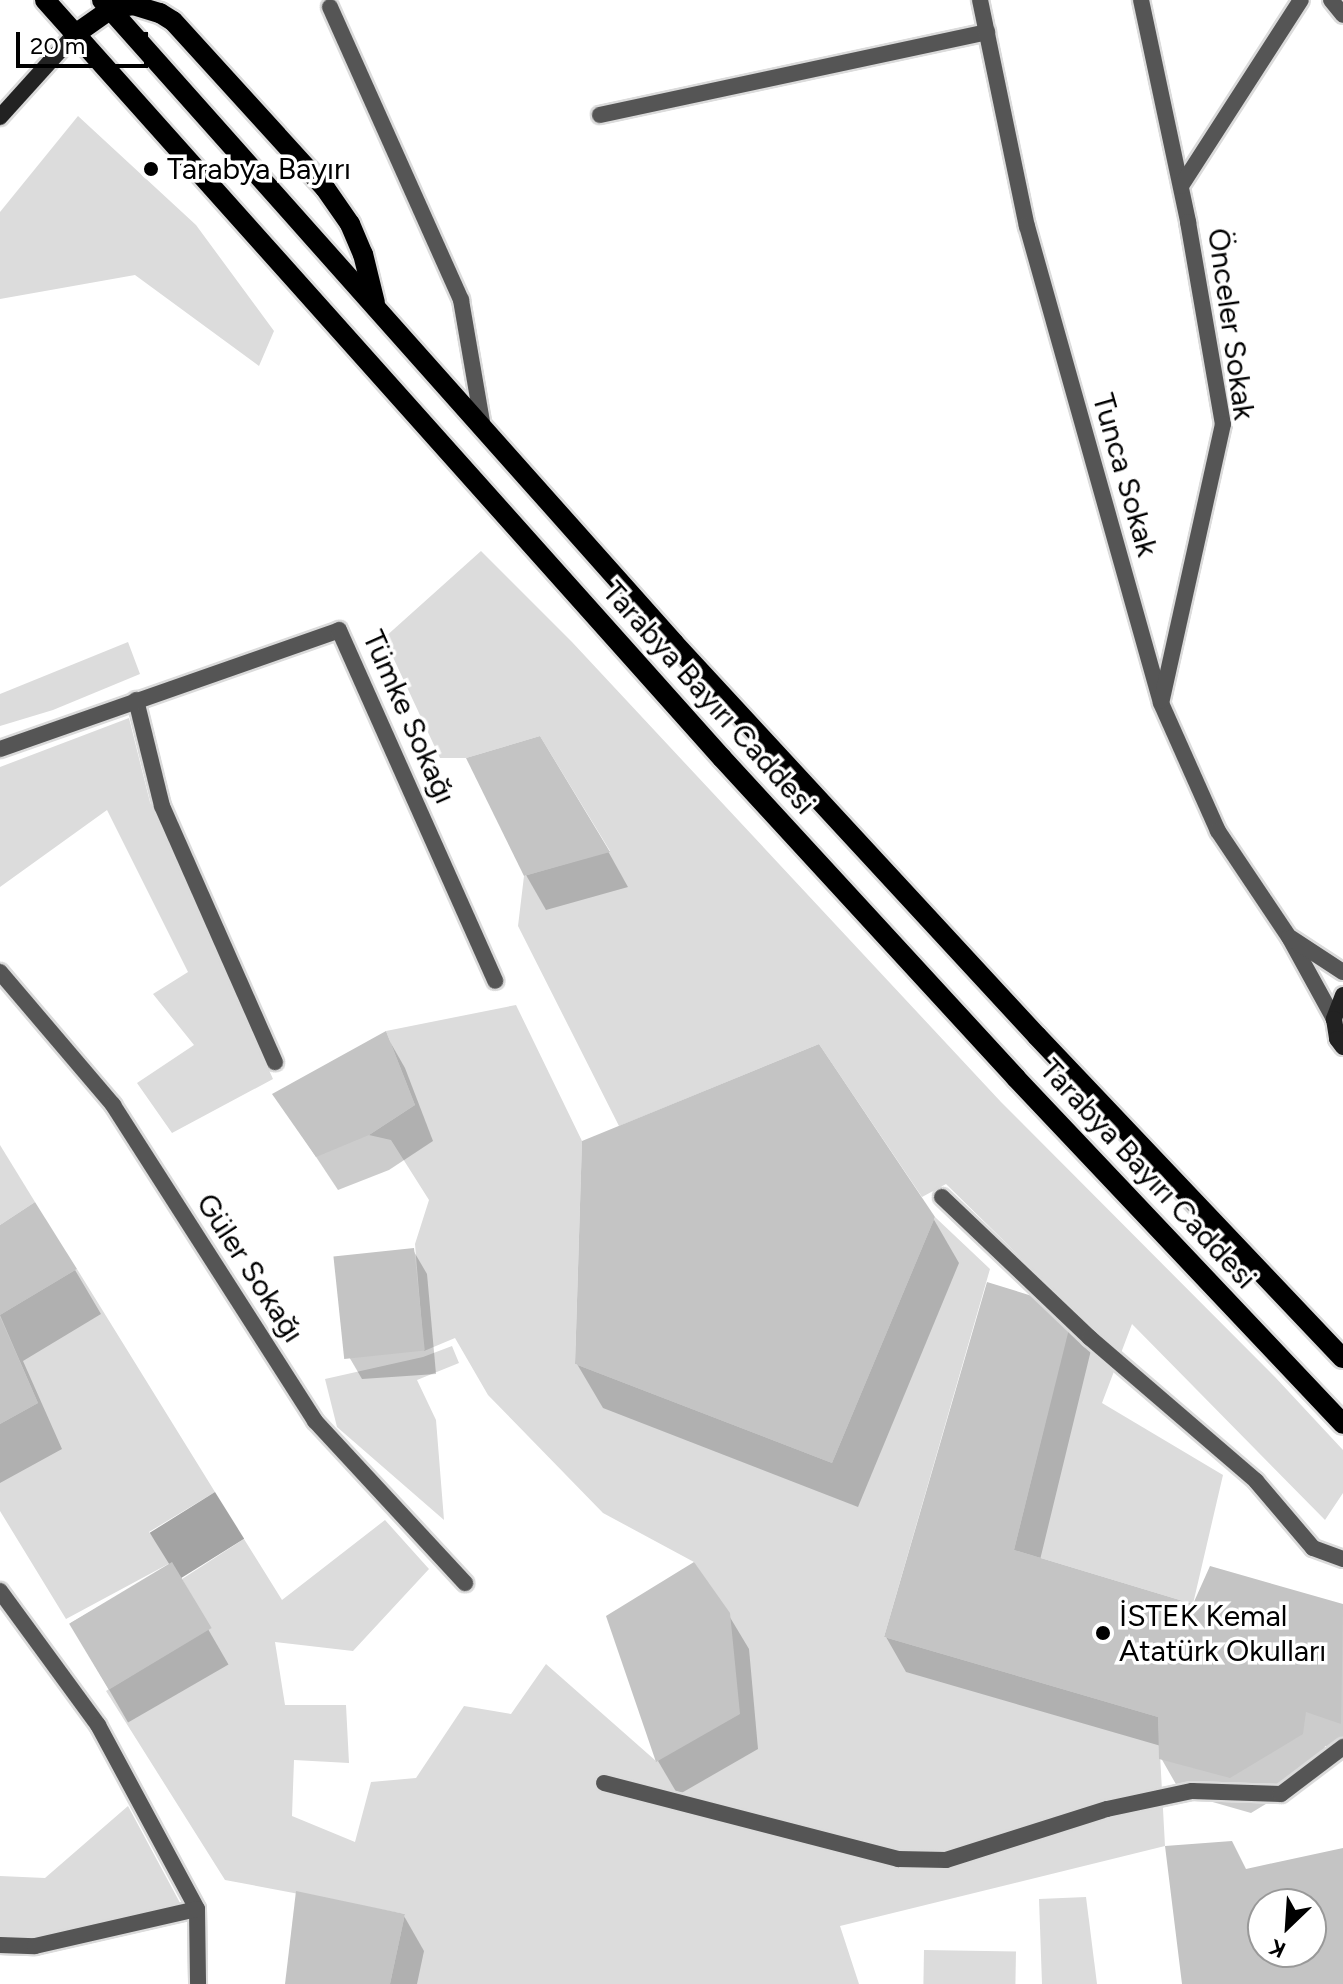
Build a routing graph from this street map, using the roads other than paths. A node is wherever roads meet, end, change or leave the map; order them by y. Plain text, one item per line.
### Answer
1 (45, 0) edge
2 (980, 0) edge
3 (1141, 0) edge
4 (1301, 0) edge
5 (1331, 0) edge
6 (107, 5) edge
7 (330, 7) dead end
8 (1343, 15) edge
9 (987, 32) junction
10 (74, 35) junction
11 (600, 115) dead end
12 (0, 117) edge
13 (1181, 186) junction
14 (376, 306) junction
15 (483, 427) junction
16 (136, 700) junction
17 (1161, 703) junction
18 (0, 749) edge
19 (1289, 937) junction
20 (0, 972) edge
21 (1343, 972) edge
22 (495, 981) dead end
23 (1343, 995) edge
24 (1334, 1019) junction
25 (1343, 1047) edge
26 (275, 1062) dead end
27 (942, 1197) dead end
28 (1343, 1358) edge
29 (1343, 1424) edge
30 (1343, 1559) edge
31 (465, 1583) dead end
32 (0, 1591) edge
33 (1343, 1747) edge
34 (604, 1783) dead end
35 (197, 1909) junction
36 (0, 1945) edge
37 (198, 1984) edge

1 - 10 main road, Tarabya Bayırı Caddesi
2 - 9 street, Tunca Sokak
3 - 13 street, Önceler Sokak
4 - 13 street
5 - 8 street
6 - 10 main road
6 - 14 main road, Tarabya Bayırı Caddesi
6 - 14 main road
7 - 15 street
9 - 11 street
9 - 17 street, Tunca Sokak
10 - 12 street
10 - 29 main road, Tarabya Bayırı Caddesi
13 - 17 street, Önceler Sokak
14 - 15 main road, Tarabya Bayırı Caddesi
15 - 28 main road, Tarabya Bayırı Caddesi
16 - 18 street, Tümke Sokağı
16 - 22 street, Tümke Sokağı
16 - 26 street
17 - 19 street, Tunca Sokak
19 - 21 street
19 - 24 street, Tunca Sokak
20 - 31 street, Güler Sokağı
23 - 24 street
24 - 25 street
27 - 30 street
32 - 35 street
33 - 34 street
35 - 36 street
35 - 37 street

